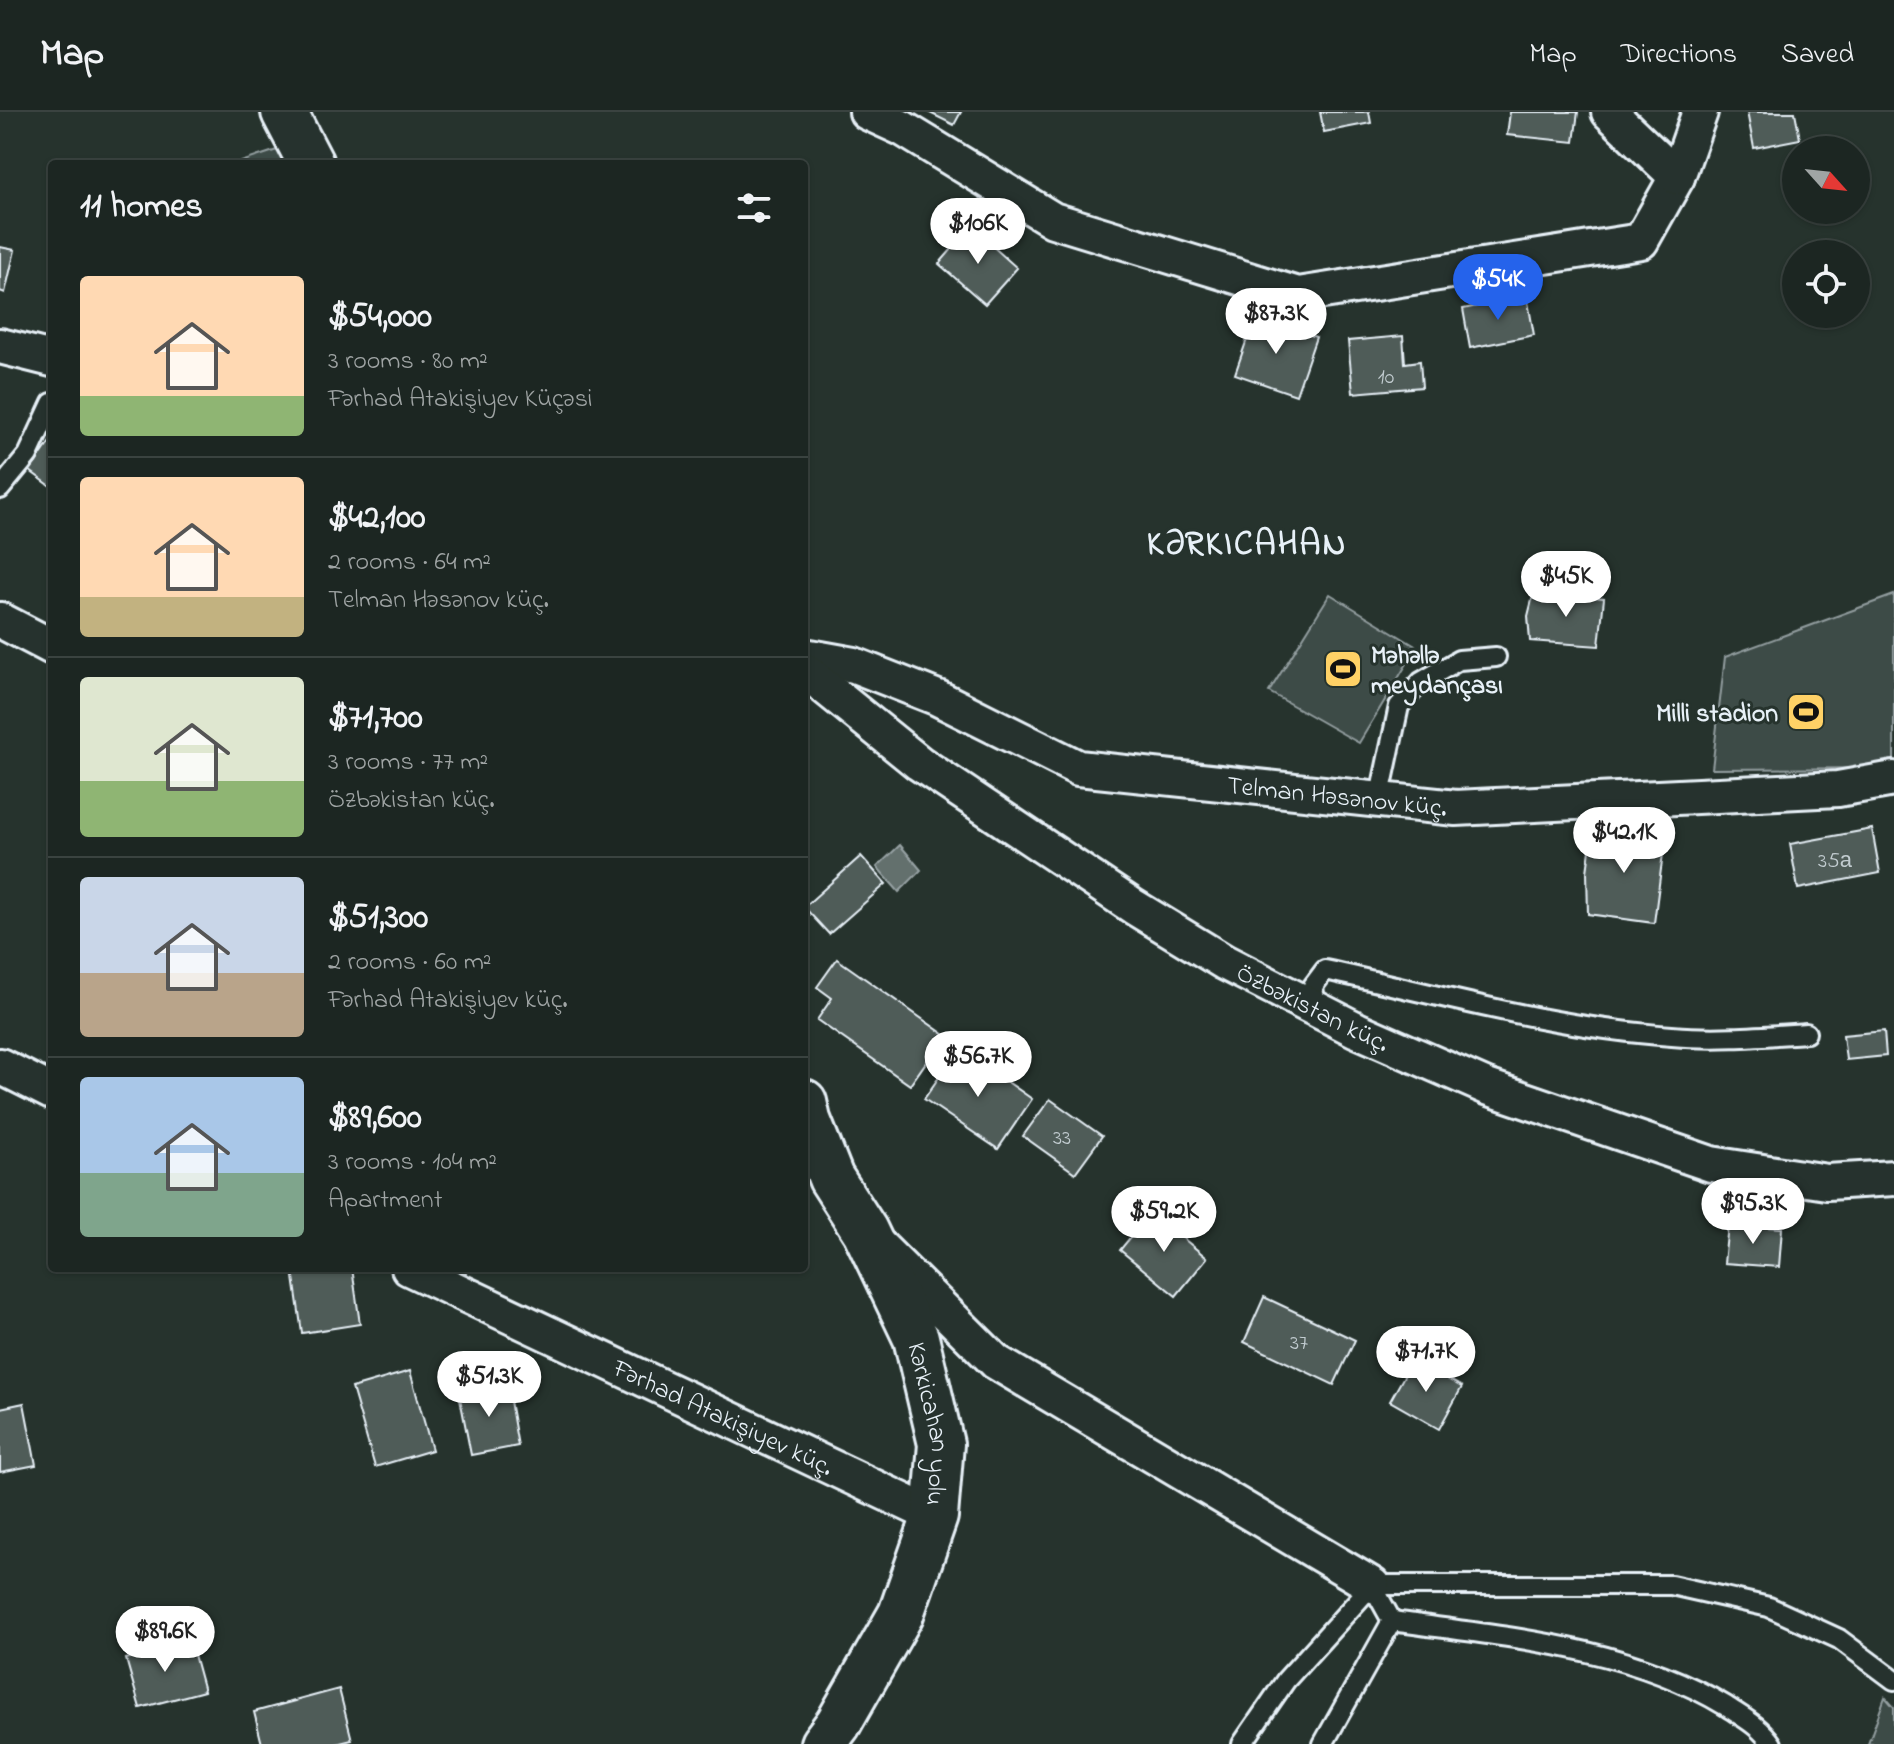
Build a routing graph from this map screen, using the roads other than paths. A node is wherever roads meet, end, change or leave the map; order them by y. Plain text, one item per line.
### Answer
1 (284, 112) edge
2 (867, 112) edge
3 (1609, 112) edge
4 (1700, 112) edge
5 (309, 160) edge
6 (1677, 177) junction
7 (0, 346) edge
8 (48, 358) edge
9 (48, 412) edge
10 (0, 489) edge
11 (0, 620) edge
12 (48, 645) edge
13 (808, 657) edge
14 (1496, 657) dead end
15 (808, 673) edge
16 (1894, 779) edge
17 (1379, 800) junction
18 (1316, 1009) junction
19 (1806, 1033) dead end
20 (0, 1066) edge
21 (48, 1090) edge
22 (808, 1120) edge
23 (1894, 1178) edge
24 (865, 1231) junction
25 (421, 1272) edge
26 (935, 1516) junction
27 (1372, 1585) junction
28 (1392, 1621) junction
29 (1894, 1680) edge
30 (823, 1744) edge
31 (1242, 1744) edge
32 (1323, 1744) edge
33 (1772, 1744) edge

1 - 5 street
2 - 6 street
3 - 6 street
4 - 6 street
7 - 8 street
9 - 10 lane
11 - 12 street
13 - 17 street, Telman Həsənov küç.
14 - 17 lane
15 - 18 street, Özbəkistan küç.
16 - 17 street, Telman Həsənov küç.
18 - 19 lane
18 - 23 street, Özbəkistan küç.
20 - 21 street
22 - 24 street, Kərkicahan yolu
24 - 26 street, Kərkicahan yolu
24 - 27 street
25 - 26 street, Fərhad Atakişiyev küç.
26 - 30 street, Kərkicahan yolu
27 - 28 lane
27 - 29 lane
27 - 31 lane
28 - 32 lane
28 - 33 lane

